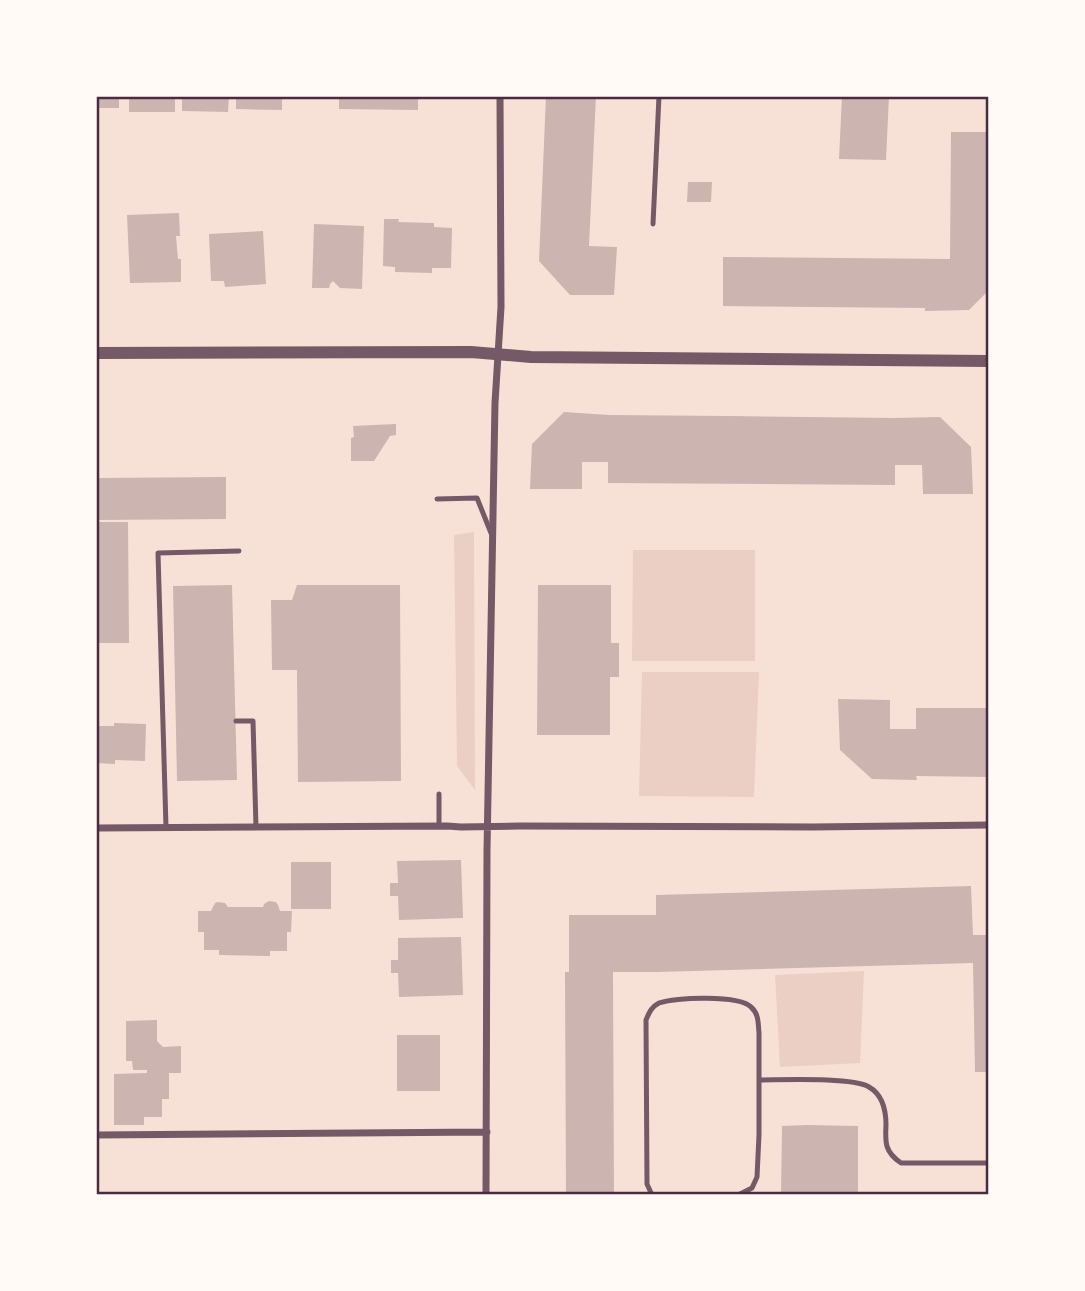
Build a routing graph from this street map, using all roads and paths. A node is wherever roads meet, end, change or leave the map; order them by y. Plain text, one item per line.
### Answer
1 (500, 96) edge
2 (659, 96) edge
3 (653, 224) dead end
4 (96, 352) edge
5 (498, 354) junction
6 (989, 361) edge
7 (438, 499) dead end
8 (492, 535) junction
9 (239, 551) dead end
10 (236, 721) dead end
11 (439, 794) dead end
12 (989, 825) edge
13 (439, 826) junction
14 (488, 826) junction
15 (166, 827) junction
16 (256, 827) junction
17 (96, 828) edge
18 (760, 1080) junction
19 (487, 1132) junction
20 (96, 1135) edge
21 (989, 1163) edge
22 (486, 1195) edge
23 (652, 1195) edge
24 (738, 1195) edge

1 - 5 street
2 - 3 lane
4 - 5 street
5 - 6 street
5 - 8 street
7 - 8 lane
8 - 14 street
9 - 15 lane
10 - 16 lane
11 - 13 lane
12 - 14 street
13 - 14 street
13 - 16 street
14 - 19 street
15 - 16 street
15 - 17 street
18 - 21 lane
18 - 23 lane
18 - 24 lane
19 - 20 street
19 - 22 street

